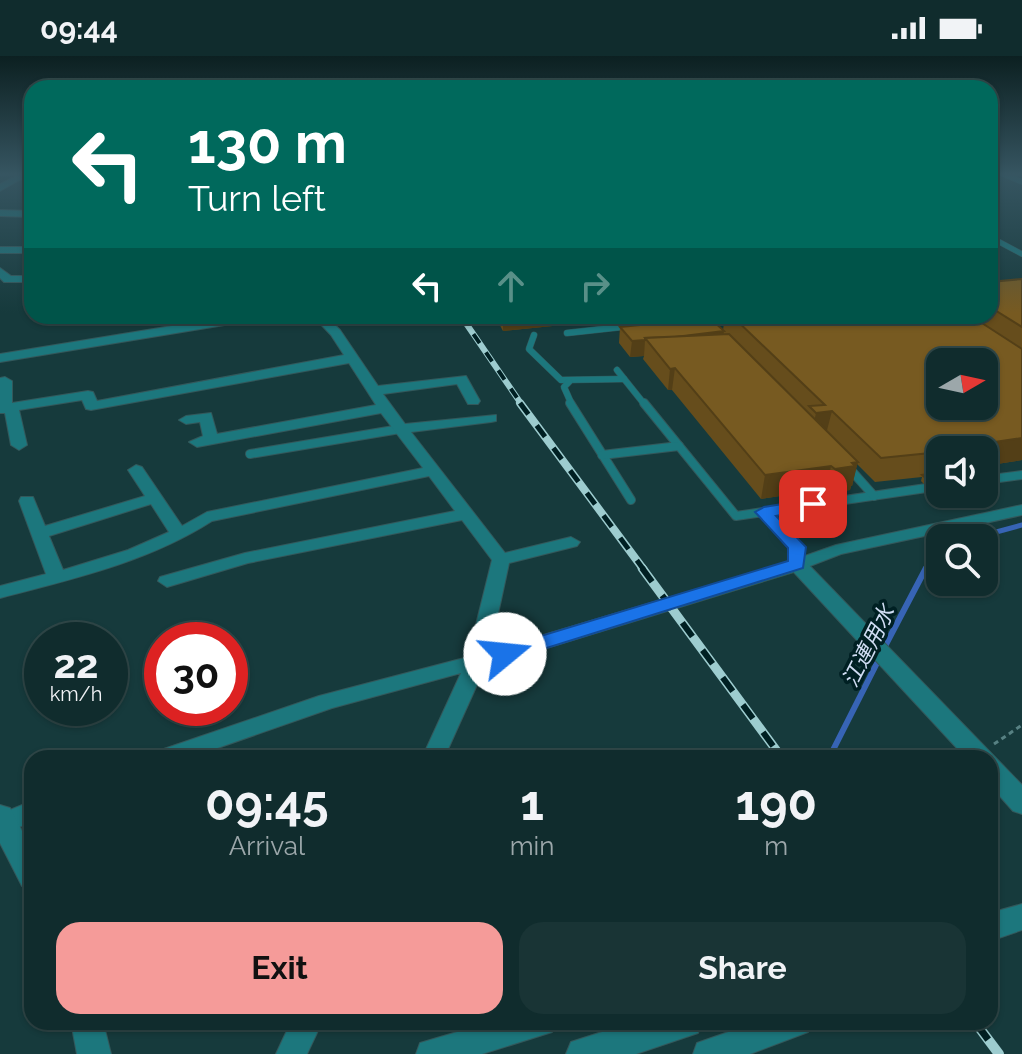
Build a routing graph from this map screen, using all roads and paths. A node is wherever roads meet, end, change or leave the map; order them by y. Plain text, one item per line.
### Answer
1 (998, 241) edge
2 (24, 250) edge
3 (2, 251) edge
4 (1022, 254) edge
5 (0, 271) edge
6 (24, 279) edge
7 (186, 324) edge
8 (325, 324) edge
9 (641, 324) edge
10 (567, 333) dead end
11 (534, 335) dead end
12 (0, 358) edge
13 (352, 358) junction
14 (617, 370) dead end
15 (624, 379) junction
16 (5, 381) dead end
17 (569, 382) junction
18 (374, 391) junction
19 (473, 401) dead end
20 (5, 408) edge
21 (385, 408) junction
22 (491, 418) dead end
23 (186, 420) dead end
24 (400, 429) junction
25 (19, 445) dead end
26 (679, 446) junction
27 (250, 454) dead end
28 (602, 455) junction
29 (837, 457) edge
30 (136, 470) dead end
31 (432, 471) junction
32 (1022, 475) edge
33 (998, 478) edge
34 (926, 488) edge
35 (874, 496) junction
36 (154, 498) junction
37 (631, 500) dead end
38 (27, 501) dead end
39 (1022, 510) edge
40 (764, 512) junction
41 (465, 514) junction
42 (40, 533) junction
43 (178, 533) junction
44 (571, 542) dead end
45 (501, 560) junction
46 (797, 564) junction
47 (56, 576) junction
48 (167, 581) dead end
49 (0, 592) edge
50 (477, 662) junction
51 (1022, 725) edge
52 (186, 750) edge
53 (437, 750) edge
54 (974, 750) edge
55 (994, 750) edge
56 (998, 777) edge
57 (1022, 803) edge
58 (24, 813) edge
59 (2, 820) edge
60 (24, 862) edge
61 (1022, 917) edge
62 (998, 924) edge
63 (89, 1030) edge
64 (303, 1030) edge
65 (514, 1030) edge
66 (660, 1030) edge
67 (783, 1030) edge
68 (750, 1047) edge
69 (94, 1054) edge
70 (291, 1054) edge
71 (431, 1054) edge
72 (583, 1054) edge
73 (708, 1054) edge

1 - 4 lane
2 - 3 street
5 - 6 street
7 - 12 street
8 - 13 street
9 - 10 lane
11 - 17 lane
13 - 18 street
13 - 20 street
14 - 15 lane
15 - 17 lane
15 - 26 lane
16 - 20 street
17 - 28 lane
18 - 19 street
18 - 21 street
20 - 25 street
21 - 23 street
21 - 24 street
22 - 24 street
24 - 27 lane
24 - 31 street
26 - 28 lane
26 - 40 lane
28 - 37 lane
29 - 35 lane
30 - 36 street
31 - 41 street
31 - 43 street
32 - 33 lane
34 - 35 lane
35 - 40 lane
36 - 42 street
36 - 43 street
38 - 42 street
39 - 46 street
40 - 46 lane
41 - 45 street
41 - 48 street
42 - 47 street
43 - 47 street
44 - 45 street
45 - 50 street
46 - 50 street
46 - 54 street
47 - 49 street
50 - 52 street
50 - 53 street
51 - 55 path
56 - 57 street
58 - 59 street
59 - 60 street
61 - 62 street
63 - 69 street
64 - 70 street
65 - 71 street
66 - 72 street
67 - 68 street
68 - 73 street

